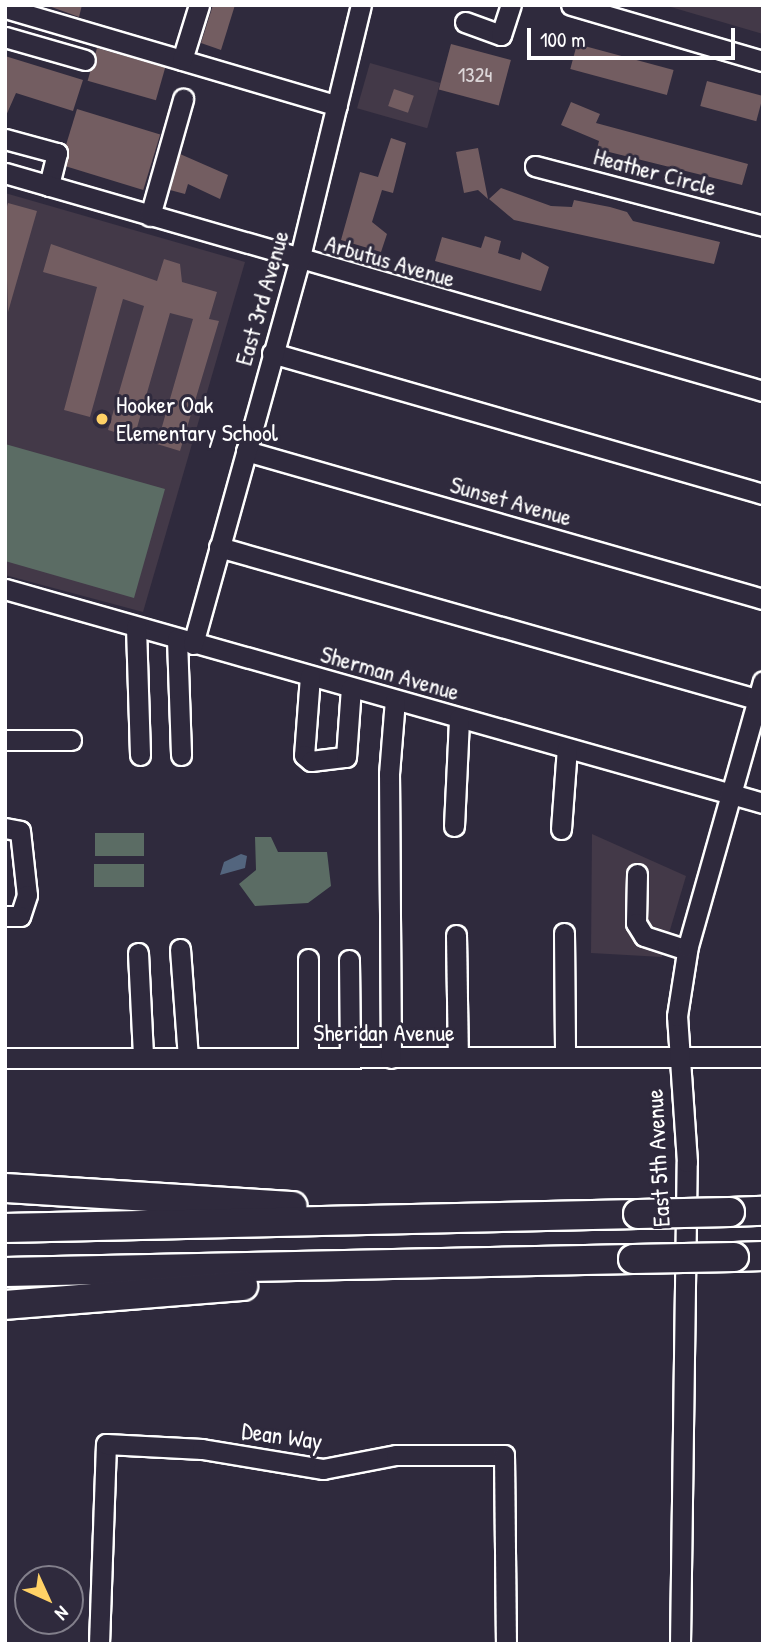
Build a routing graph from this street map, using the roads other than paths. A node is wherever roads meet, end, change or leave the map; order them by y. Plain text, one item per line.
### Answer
1 (199, 5) edge
2 (361, 5) edge
3 (511, 5) edge
4 (571, 5) edge
5 (5, 8) edge
6 (465, 22) dead end
7 (5, 37) edge
8 (85, 60) dead end
9 (182, 60) junction
10 (763, 61) edge
11 (183, 99) dead end
12 (337, 106) junction
13 (5, 139) edge
14 (535, 166) dead end
15 (5, 173) edge
16 (49, 186) junction
17 (150, 216) junction
18 (763, 226) edge
19 (299, 261) junction
20 (272, 353) junction
21 (763, 391) edge
22 (246, 451) junction
23 (763, 494) edge
24 (219, 547) junction
25 (5, 589) edge
26 (763, 599) edge
27 (136, 627) junction
28 (185, 641) junction
29 (310, 676) junction
30 (351, 688) junction
31 (761, 694) edge
32 (396, 700) junction
33 (459, 718) junction
34 (5, 740) edge
35 (71, 740) dead end
36 (567, 748) junction
37 (140, 755) dead end
38 (181, 755) dead end
39 (730, 794) junction
40 (763, 803) edge
41 (454, 826) dead end
42 (5, 828) edge
43 (561, 829) dead end
44 (637, 874) dead end
45 (5, 916) edge
46 (564, 933) dead end
47 (456, 935) dead end
48 (180, 949) dead end
49 (687, 950) junction
50 (138, 953) dead end
51 (308, 959) dead end
52 (349, 960) dead end
53 (143, 1056) junction
54 (458, 1056) junction
55 (565, 1056) junction
56 (676, 1056) junction
57 (763, 1057) edge
58 (5, 1058) edge
59 (188, 1058) junction
60 (308, 1058) junction
61 (350, 1058) junction
62 (391, 1058) junction
63 (5, 1188) edge
64 (763, 1211) edge
65 (410, 1221) junction
66 (5, 1228) edge
67 (763, 1256) edge
68 (400, 1264) junction
69 (5, 1272) edge
70 (5, 1305) edge
71 (99, 1644) edge
72 (506, 1644) edge
73 (680, 1644) edge

1 - 9 street
2 - 12 street, East 3rd Avenue
3 - 6 street
4 - 10 street
5 - 9 street
7 - 8 street
9 - 12 street
11 - 17 street
12 - 19 street, East 3rd Avenue
13 - 16 street
14 - 18 street, Heather Circle
15 - 16 street, Arbutus Avenue
16 - 17 street, Arbutus Avenue
17 - 19 street, Arbutus Avenue
19 - 20 street, East 3rd Avenue
19 - 21 street, Arbutus Avenue
20 - 22 street, East 3rd Avenue
20 - 23 street
22 - 24 street, East 3rd Avenue
22 - 26 street, Sunset Avenue
24 - 28 street, East 3rd Avenue
24 - 31 street
25 - 27 street, Sherman Avenue
27 - 28 street, Sherman Avenue
27 - 37 street
28 - 29 street, Sherman Avenue
28 - 38 street, East 3rd Avenue
29 - 30 street, Sherman Avenue
29 - 30 street
30 - 32 street, Sherman Avenue
31 - 39 street, East 5th Avenue
32 - 33 street, Sherman Avenue
32 - 62 street
33 - 36 street, Sherman Avenue
33 - 41 street
34 - 35 street
36 - 39 street, Sherman Avenue
36 - 43 street
39 - 40 street, Sherman Avenue
39 - 49 street, East 5th Avenue
42 - 45 street
44 - 49 street
46 - 55 street
47 - 54 street
48 - 59 street
49 - 56 street, East 5th Avenue
50 - 53 street
51 - 60 street
52 - 61 street
53 - 58 street, Sheridan Avenue
53 - 59 street, Sheridan Avenue
54 - 55 street, Sheridan Avenue
54 - 62 street, Sheridan Avenue
55 - 56 street, Sheridan Avenue
56 - 57 street, Sheridan Avenue
56 - 73 street, East 5th Avenue
59 - 60 street, Sheridan Avenue
60 - 61 street, Sheridan Avenue
61 - 62 street, Sheridan Avenue
63 - 65 highway
64 - 65 highway, bridge
65 - 66 highway
67 - 68 highway, bridge
68 - 69 highway
68 - 70 highway
71 - 72 street, Dean Way

